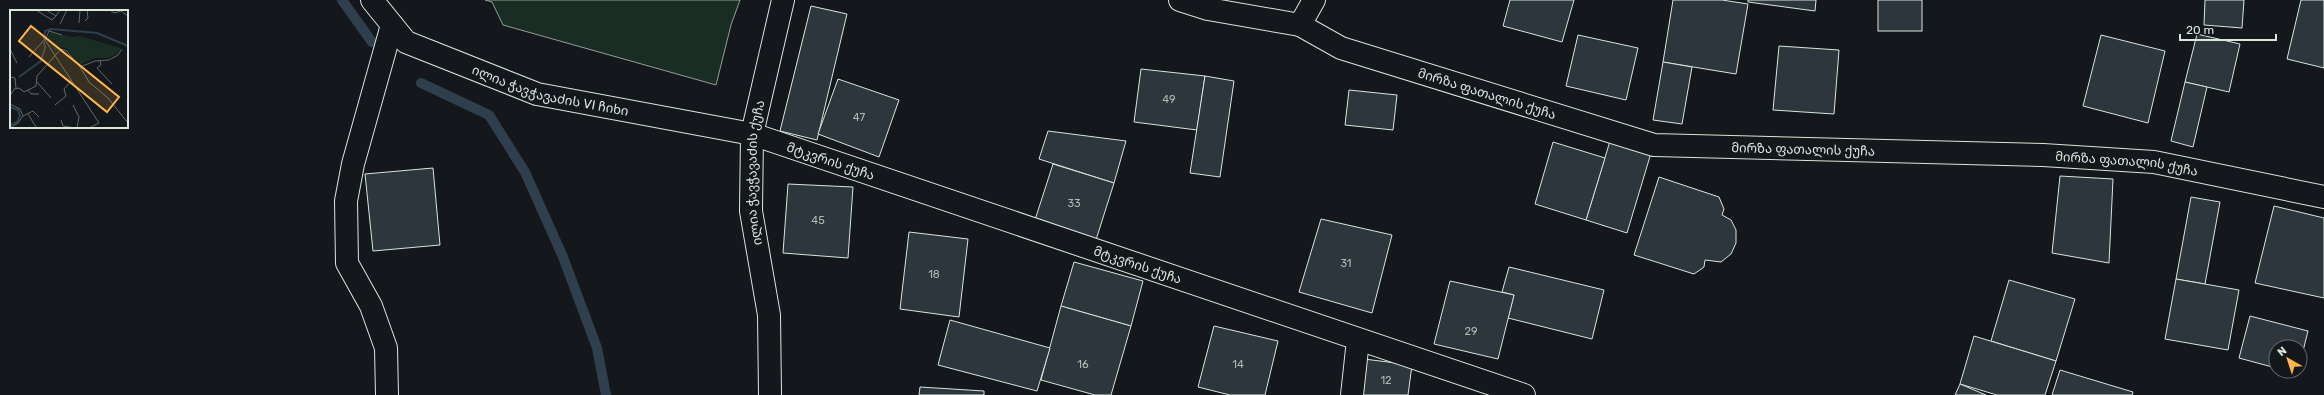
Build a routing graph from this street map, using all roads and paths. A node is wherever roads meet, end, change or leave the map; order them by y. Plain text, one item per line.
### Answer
1 (372, 0) edge
2 (783, 0) edge
3 (1180, 0) edge
4 (1314, 0) edge
5 (392, 25) junction
6 (1300, 25) junction
7 (752, 134) junction
8 (2324, 197) edge
9 (1358, 340) junction
10 (387, 395) edge
11 (770, 395) edge
12 (1352, 395) edge
13 (1524, 395) edge

1 - 5 street, ილია ჭავჭავაძის VI ჩიხი
2 - 7 street, ილია ჭავჭავაძის ქუჩა
3 - 6 street
4 - 6 street
5 - 7 street, ილია ჭავჭავაძის VI ჩიხი
5 - 10 street
6 - 8 street, მირზა ფათალის ქუჩა
7 - 9 street, მტკვრის ქუჩა
7 - 11 street, ილია ჭავჭავაძის ქუჩა
9 - 12 street
9 - 13 street, მტკვრის ქუჩა

